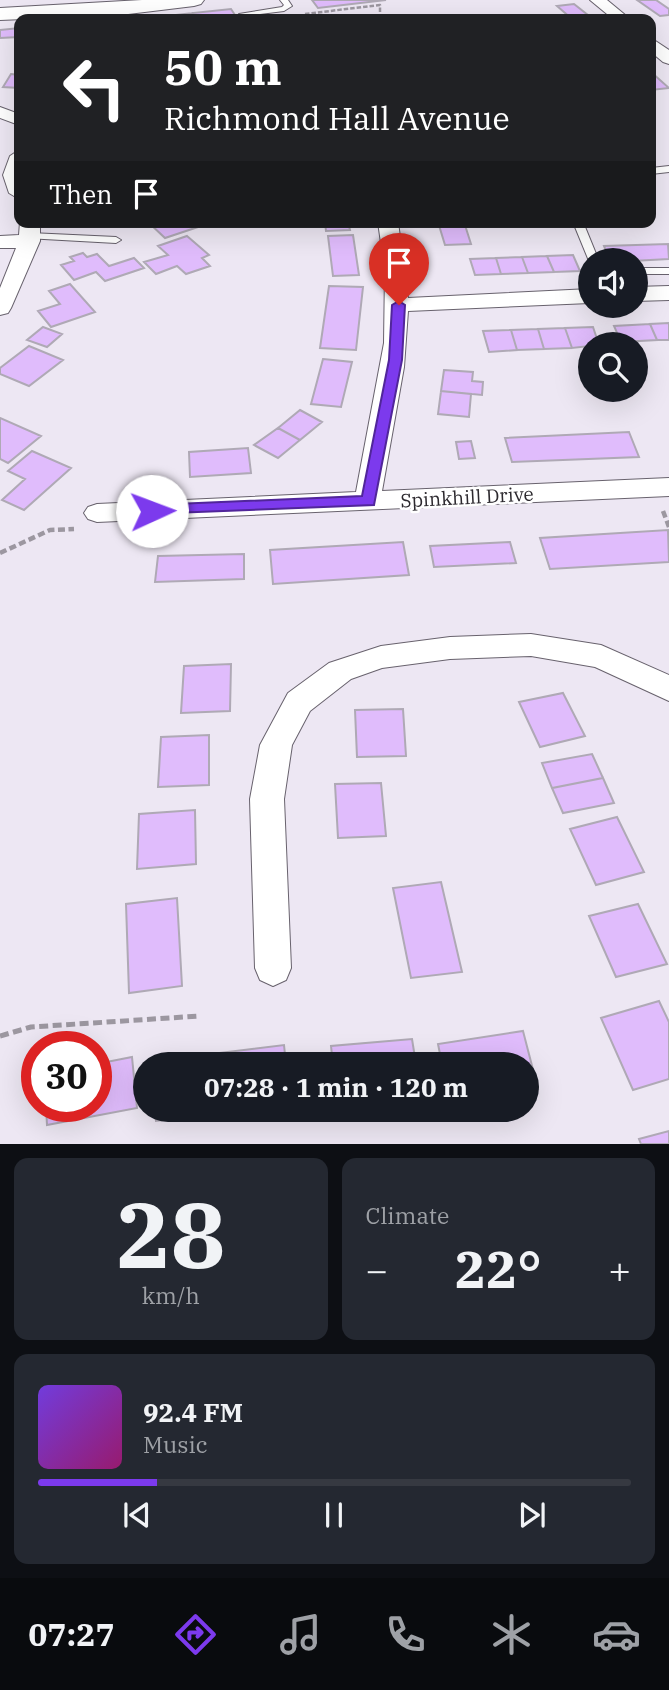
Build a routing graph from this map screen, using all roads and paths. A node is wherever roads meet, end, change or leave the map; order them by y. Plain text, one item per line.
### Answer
1 (194, 0) edge
2 (284, 0) edge
3 (598, 0) edge
4 (312, 6) dead end
5 (317, 12) junction
6 (0, 14) edge
7 (243, 14) dead end
8 (304, 14) dead end
9 (382, 14) edge
10 (616, 14) edge
11 (656, 47) edge
12 (669, 59) edge
13 (14, 168) edge
14 (14, 186) edge
15 (389, 228) edge
16 (580, 228) edge
17 (30, 233) edge
18 (116, 240) dead end
19 (0, 242) edge
20 (589, 248) edge
21 (648, 271) edge
22 (669, 271) edge
23 (669, 293) edge
24 (648, 294) edge
25 (578, 297) edge
26 (399, 305) junction
27 (0, 308) edge
28 (669, 488) edge
29 (369, 501) junction
30 (97, 513) joint
31 (0, 553) edge
32 (669, 689) edge
33 (273, 968) dead end
34 (200, 1016) dead end
35 (0, 1036) edge

1 - 6 main road
2 - 7 lane
3 - 10 street
4 - 5 path
5 - 8 path
5 - 9 path
11 - 12 street
13 - 14 street
15 - 26 street
16 - 20 lane
17 - 18 lane
17 - 19 street
17 - 27 street
21 - 22 lane
23 - 24 street
25 - 26 street
26 - 29 street
28 - 29 street, Spinkhill Drive
29 - 30 street, Spinkhill Drive
30 - 31 path
32 - 33 street
34 - 35 path

